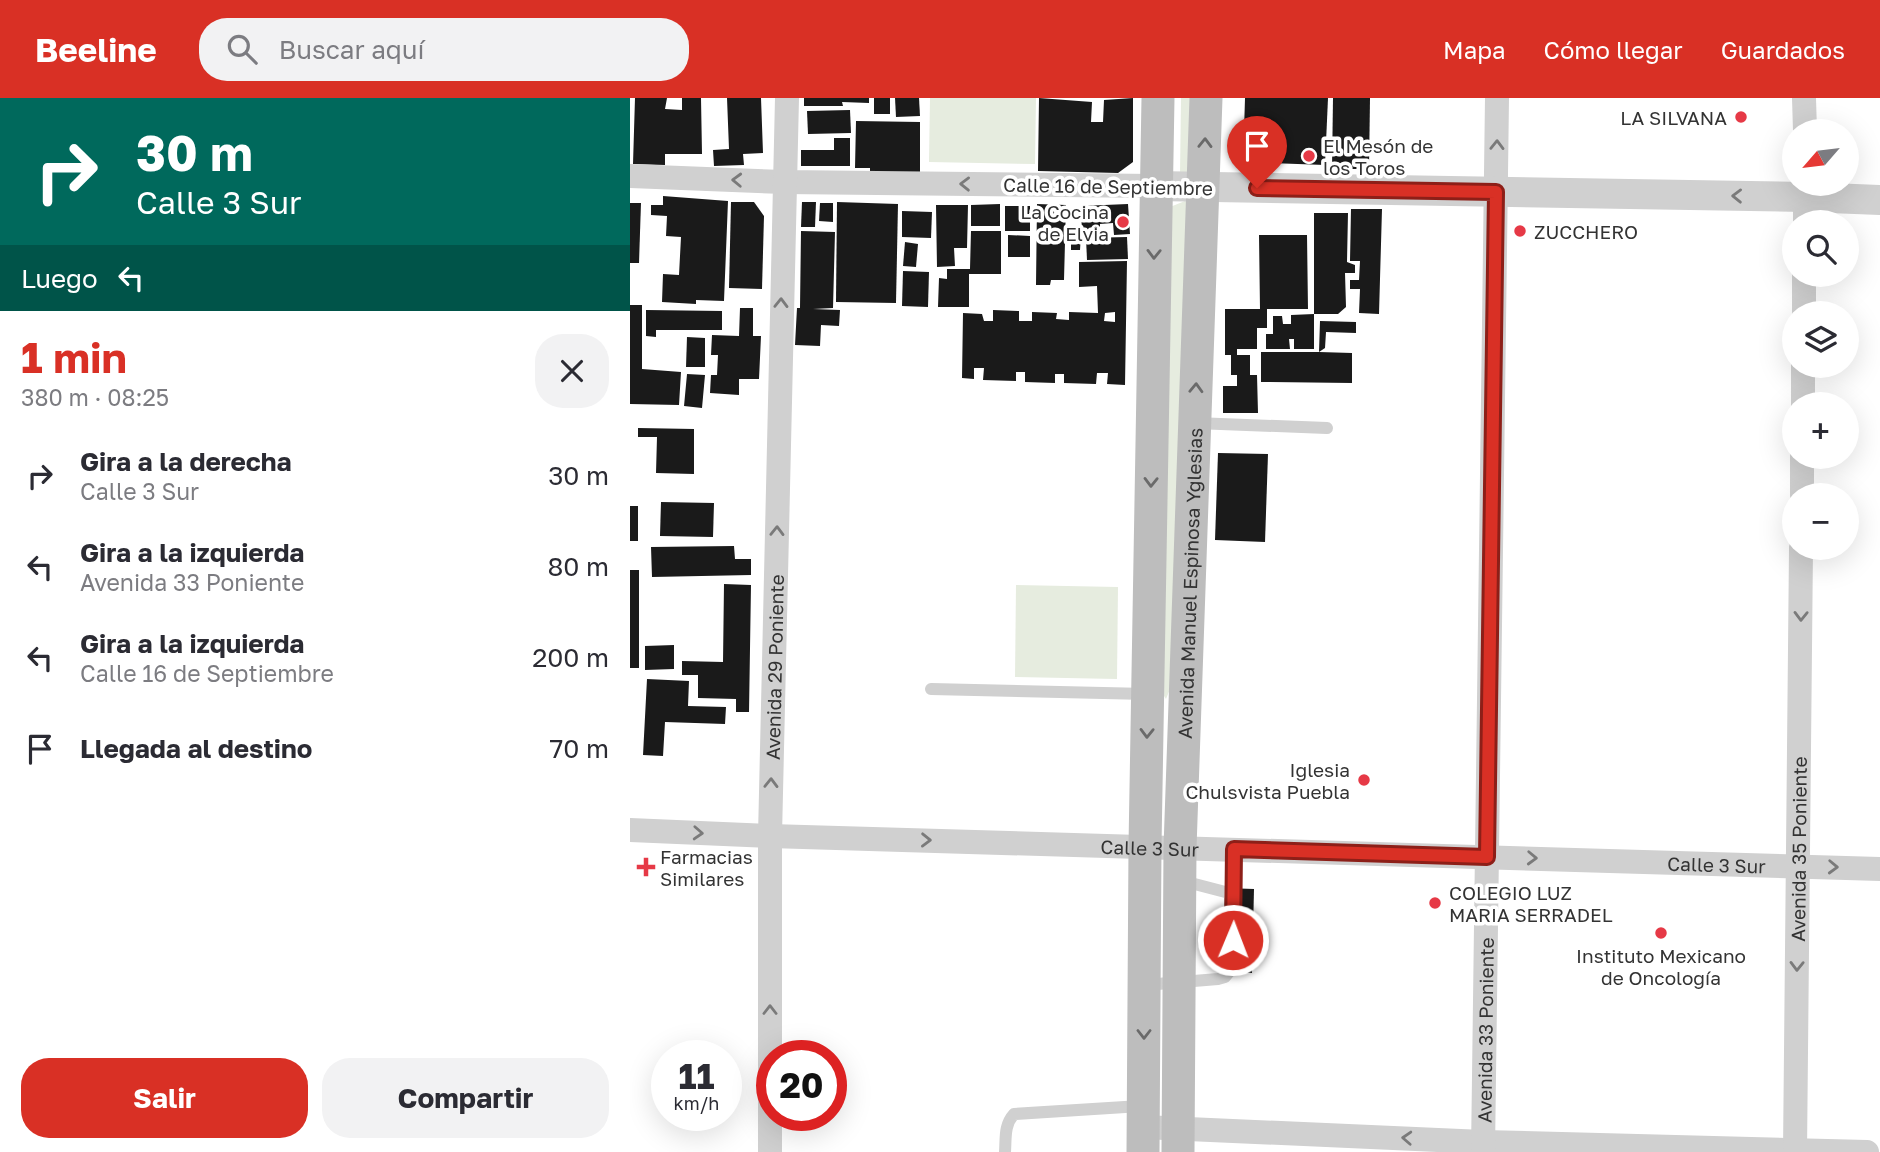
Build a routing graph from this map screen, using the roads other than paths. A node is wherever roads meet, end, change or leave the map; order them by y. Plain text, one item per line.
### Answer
1 (786, 98) edge
2 (1158, 98) edge
3 (1206, 98) edge
4 (1497, 98) edge
5 (1804, 98) edge
6 (1805, 119) edge
7 (630, 176) edge
8 (784, 182) junction
9 (1155, 186) junction
10 (1204, 188) junction
11 (1496, 192) junction
12 (1880, 200) edge
13 (1805, 201) edge
14 (1195, 423) junction
15 (1327, 428) dead end
16 (1801, 560) edge
17 (931, 689) dead end
18 (1147, 694) junction
19 (630, 830) edge
20 (770, 836) junction
21 (1145, 846) junction
22 (1234, 849) junction
23 (1487, 857) junction
24 (1179, 864) junction
25 (1798, 866) junction
26 (1880, 869) edge
27 (1233, 894) junction
28 (1179, 983) junction
29 (1144, 985) junction
30 (1143, 1128) edge
31 (1178, 1140) edge
32 (1483, 1147) edge
33 (1795, 1151) edge
34 (770, 1152) edge
35 (1005, 1152) edge
36 (1867, 1152) edge

1 - 8 street, Avenida 29 Poniente
2 - 9 main road, Avenida Manuel Espinosa Yglesias
10 -> 3 main road, Avenida Manuel Espinosa Yglesias
11 -> 4 street, Avenida 33 Poniente
5 - 6 street
8 -> 7 street, Calle 16 de Septiembre
9 -> 8 street, Calle 16 de Septiembre
20 -> 8 street, Avenida 29 Poniente
9 - 10 street, Calle 16 de Septiembre
9 -> 18 main road, Avenida Manuel Espinosa Yglesias
10 - 11 street, Calle 16 de Septiembre
14 -> 10 main road, Avenida Manuel Espinosa Yglesias
13 -> 11 street, Calle 16 de Septiembre
11 - 23 street, Avenida 33 Poniente
12 - 13 street, Calle 16 de Septiembre
14 - 15 lane
14 - 24 main road, Avenida Manuel Espinosa Yglesias
16 -> 25 street, Avenida 35 Poniente
17 - 18 lane
18 -> 21 main road, Avenida Manuel Espinosa Yglesias
19 -> 20 street, Calle 3 Sur
20 -> 21 street, Calle 3 Sur
34 -> 20 street, Avenida 29 Poniente
21 - 24 street, Calle 3 Sur
21 - 29 main road, Avenida Manuel Espinosa Yglesias
22 - 23 street, Calle 3 Sur
22 - 24 street, Calle 3 Sur
22 - 27 lane
23 -> 25 street, Calle 3 Sur
23 - 32 street, Avenida 33 Poniente
24 - 27 lane
24 - 28 main road, Avenida Manuel Espinosa Yglesias
25 -> 26 street, Calle 3 Sur
25 -> 33 street, Avenida 35 Poniente
27 - 28 lane
28 - 29 lane
28 - 31 main road, Avenida Manuel Espinosa Yglesias
29 -> 30 main road, Avenida Manuel Espinosa Yglesias
30 - 31 street
30 - 35 lane
32 -> 31 street
32 - 33 street
33 - 36 street

